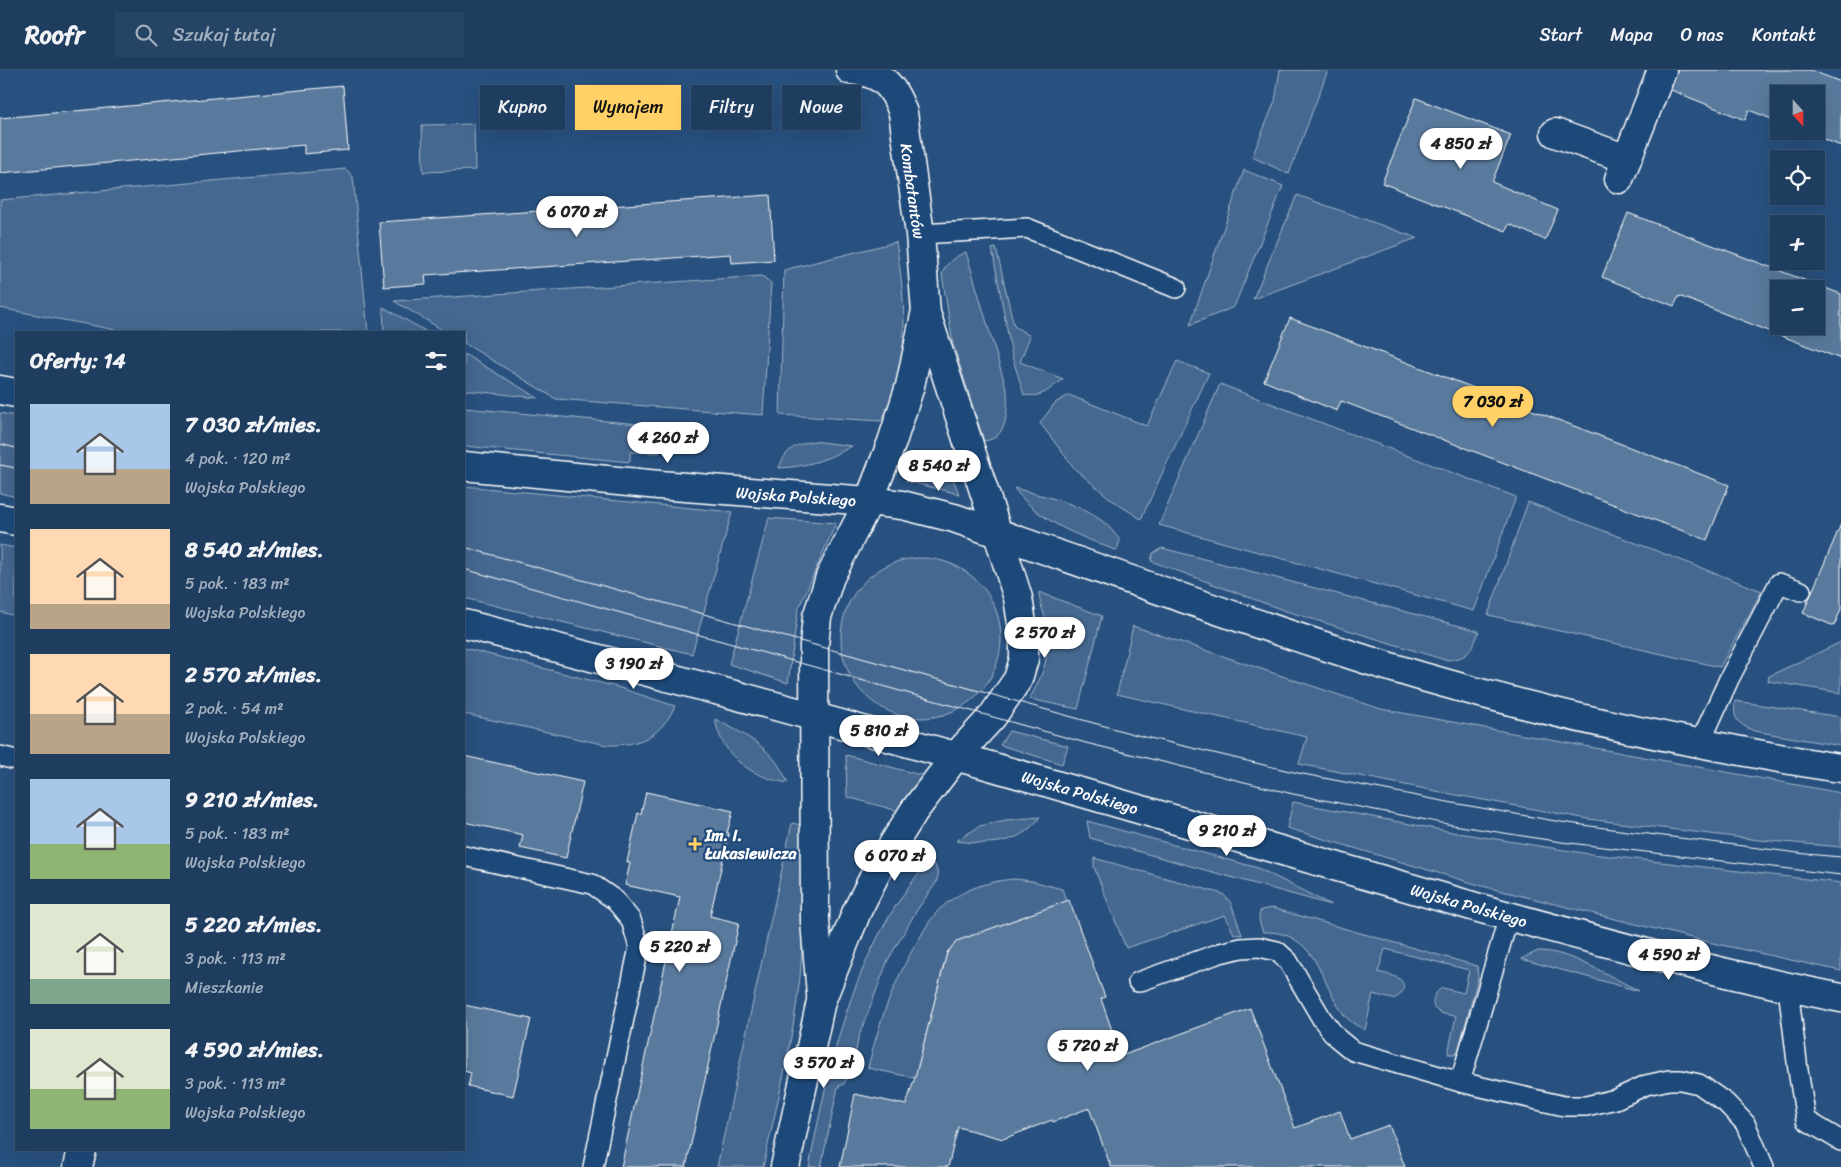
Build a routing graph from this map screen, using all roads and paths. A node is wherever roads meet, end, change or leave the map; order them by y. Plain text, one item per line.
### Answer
1 (850, 70) edge
2 (1662, 70) edge
3 (1556, 133) dead end
4 (920, 234) junction
5 (1176, 288) dead end
6 (926, 313) junction
7 (0, 390) edge
8 (15, 393) edge
9 (465, 466) edge
10 (869, 501) junction
11 (0, 518) edge
12 (15, 521) edge
13 (998, 534) junction
14 (1801, 591) dead end
15 (465, 624) edge
16 (814, 716) junction
17 (1700, 743) junction
18 (0, 756) edge
19 (956, 756) junction
20 (15, 760) edge
21 (1841, 768) edge
22 (465, 856) edge
23 (1509, 916) junction
24 (1138, 982) dead end
25 (1788, 988) junction
26 (1841, 998) edge
27 (821, 1001) junction
28 (1460, 1082) junction
29 (1841, 1140) edge
30 (82, 1151) edge
31 (78, 1167) edge
32 (593, 1167) edge
33 (785, 1167) edge
34 (1764, 1167) edge

1 - 4 street, Kombatantów
2 - 3 street
4 - 5 lane
4 - 6 street, Kombatantów
6 - 10 street, Kombatantów
6 - 13 street, Kombatantów
7 - 8 street
9 - 10 street, Wojska Polskiego
10 - 13 street, Wojska Polskiego
10 - 16 street, Kombatantów
11 - 12 street
13 - 17 street, Wojska Polskiego
13 - 19 street, Kombatantów
14 - 17 lane
15 - 16 street, Wojska Polskiego
16 - 19 street, Wojska Polskiego
16 - 27 street, Kombatantów
17 - 21 street, Wojska Polskiego
18 - 20 lane
19 - 23 street, Wojska Polskiego
19 - 27 street, Kombatantów
22 - 32 lane
23 - 25 street, Wojska Polskiego
23 - 28 lane
24 - 28 lane
25 - 26 street, Wojska Polskiego
25 - 29 lane
27 - 33 street
28 - 34 lane
30 - 31 street

